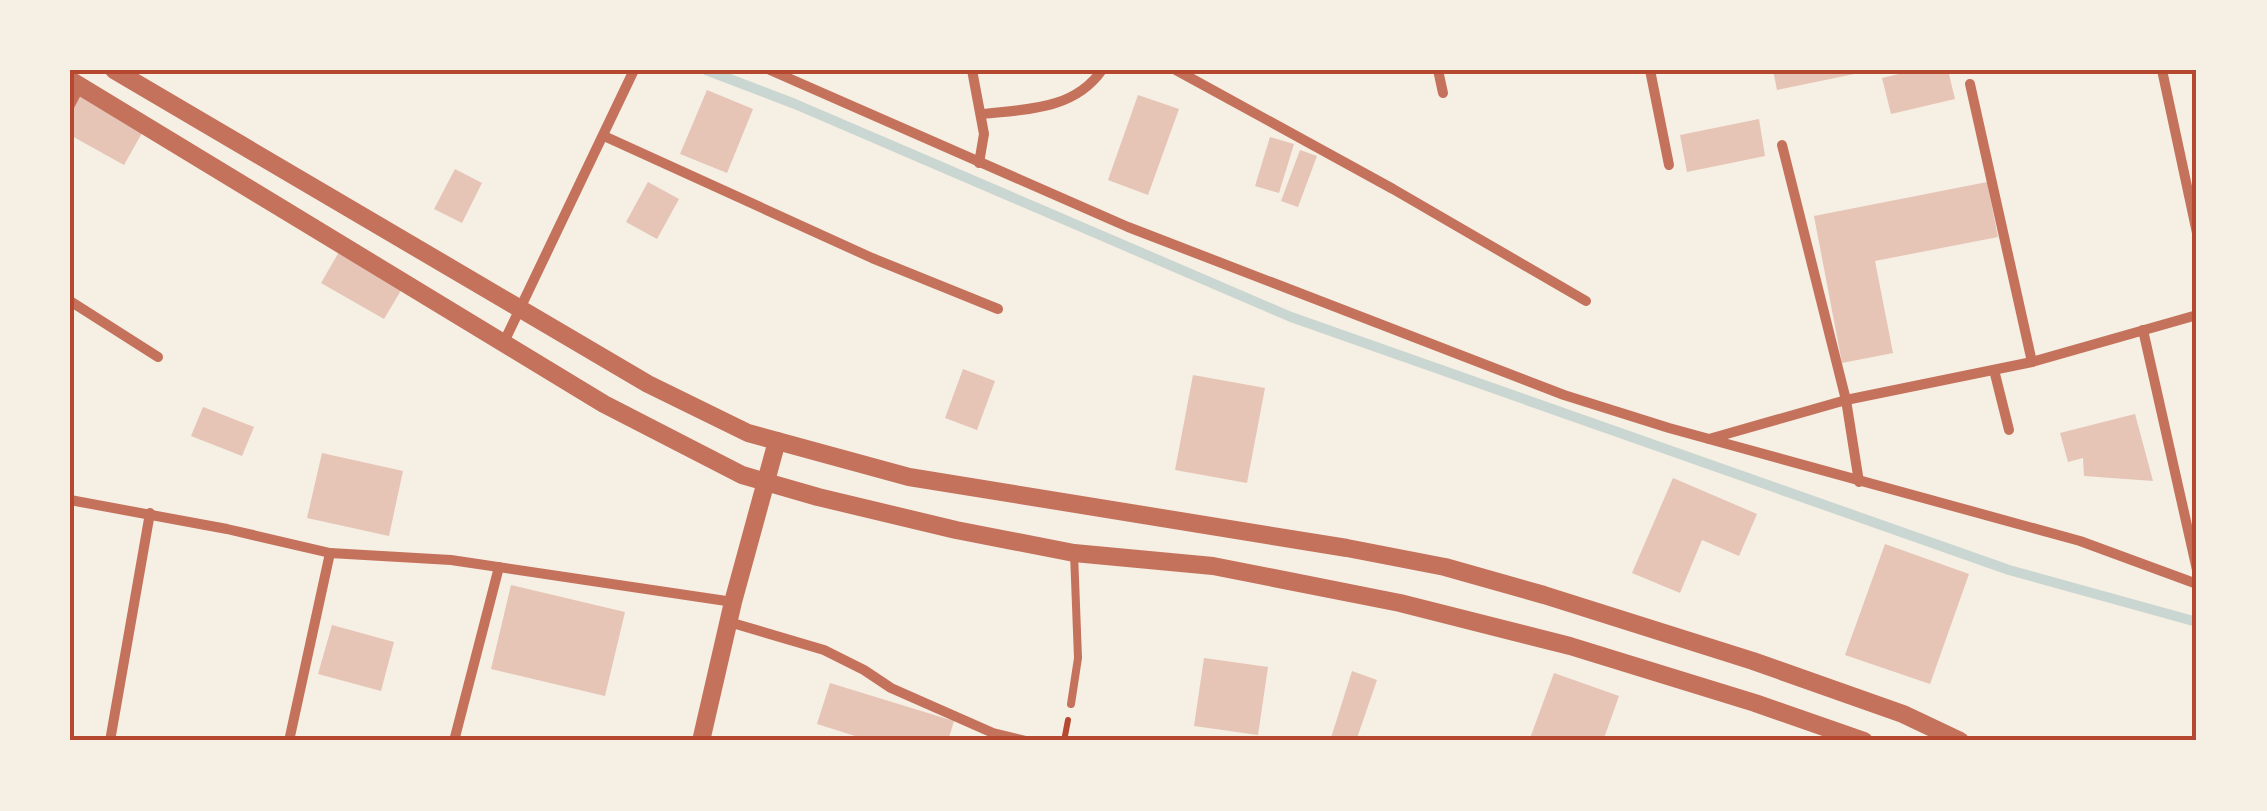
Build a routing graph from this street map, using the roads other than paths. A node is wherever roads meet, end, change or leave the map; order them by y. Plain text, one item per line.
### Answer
1 (114, 70) edge
2 (634, 70) edge
3 (770, 70) edge
4 (972, 70) edge
5 (1102, 70) edge
6 (1176, 70) edge
7 (1438, 70) edge
8 (1650, 70) edge
9 (2162, 70) edge
10 (75, 83) edge
11 (1970, 84) dead end
12 (1443, 93) dead end
13 (70, 105) edge
14 (983, 114) junction
15 (604, 136) junction
16 (1782, 145) dead end
17 (979, 163) junction
18 (1668, 165) dead end
19 (2197, 232) edge
20 (70, 301) edge
21 (1586, 301) dead end
22 (519, 308) junction
23 (998, 309) dead end
24 (2197, 314) edge
25 (2143, 330) junction
26 (504, 342) junction
27 (158, 357) dead end
28 (2032, 362) junction
29 (1994, 370) junction
30 (1846, 400) junction
31 (2008, 430) dead end
32 (1708, 439) junction
33 (777, 441) junction
34 (765, 482) junction
35 (1858, 482) junction
36 (70, 500) edge
37 (150, 514) junction
38 (1074, 553) junction
39 (330, 554) junction
40 (499, 567) junction
41 (2197, 570) edge
42 (2197, 584) edge
43 (733, 602) junction
44 (729, 622) junction
45 (1070, 704) dead end
46 (992, 737) edge
47 (110, 741) edge
48 (289, 741) edge
49 (454, 741) edge
50 (701, 741) edge
51 (1026, 741) edge
52 (1864, 741) edge
53 (1960, 741) edge

1 - 22 street
2 - 15 street
3 - 17 street
4 - 14 street
5 - 14 street
6 - 21 street
7 - 12 street
8 - 18 street
9 - 19 street
10 - 13 street
10 - 26 street
11 - 28 street
14 - 17 street
15 - 22 street
15 - 23 street
16 - 30 street
17 - 32 street
20 - 27 street
22 - 26 street
22 - 33 street
24 - 25 street
25 - 28 street
25 - 41 street
26 - 34 street
28 - 29 street
29 - 30 street
29 - 31 street
30 - 32 street
30 - 35 street
32 - 35 street
33 - 34 street
33 - 53 street
34 - 38 street
34 - 43 street
35 - 42 street
36 - 37 street
37 - 39 street
37 - 47 street
38 - 45 lane
38 - 52 street
39 - 40 street
39 - 48 street
40 - 43 street
40 - 49 street
43 - 44 street
44 - 46 street
44 - 50 street
46 - 51 street

